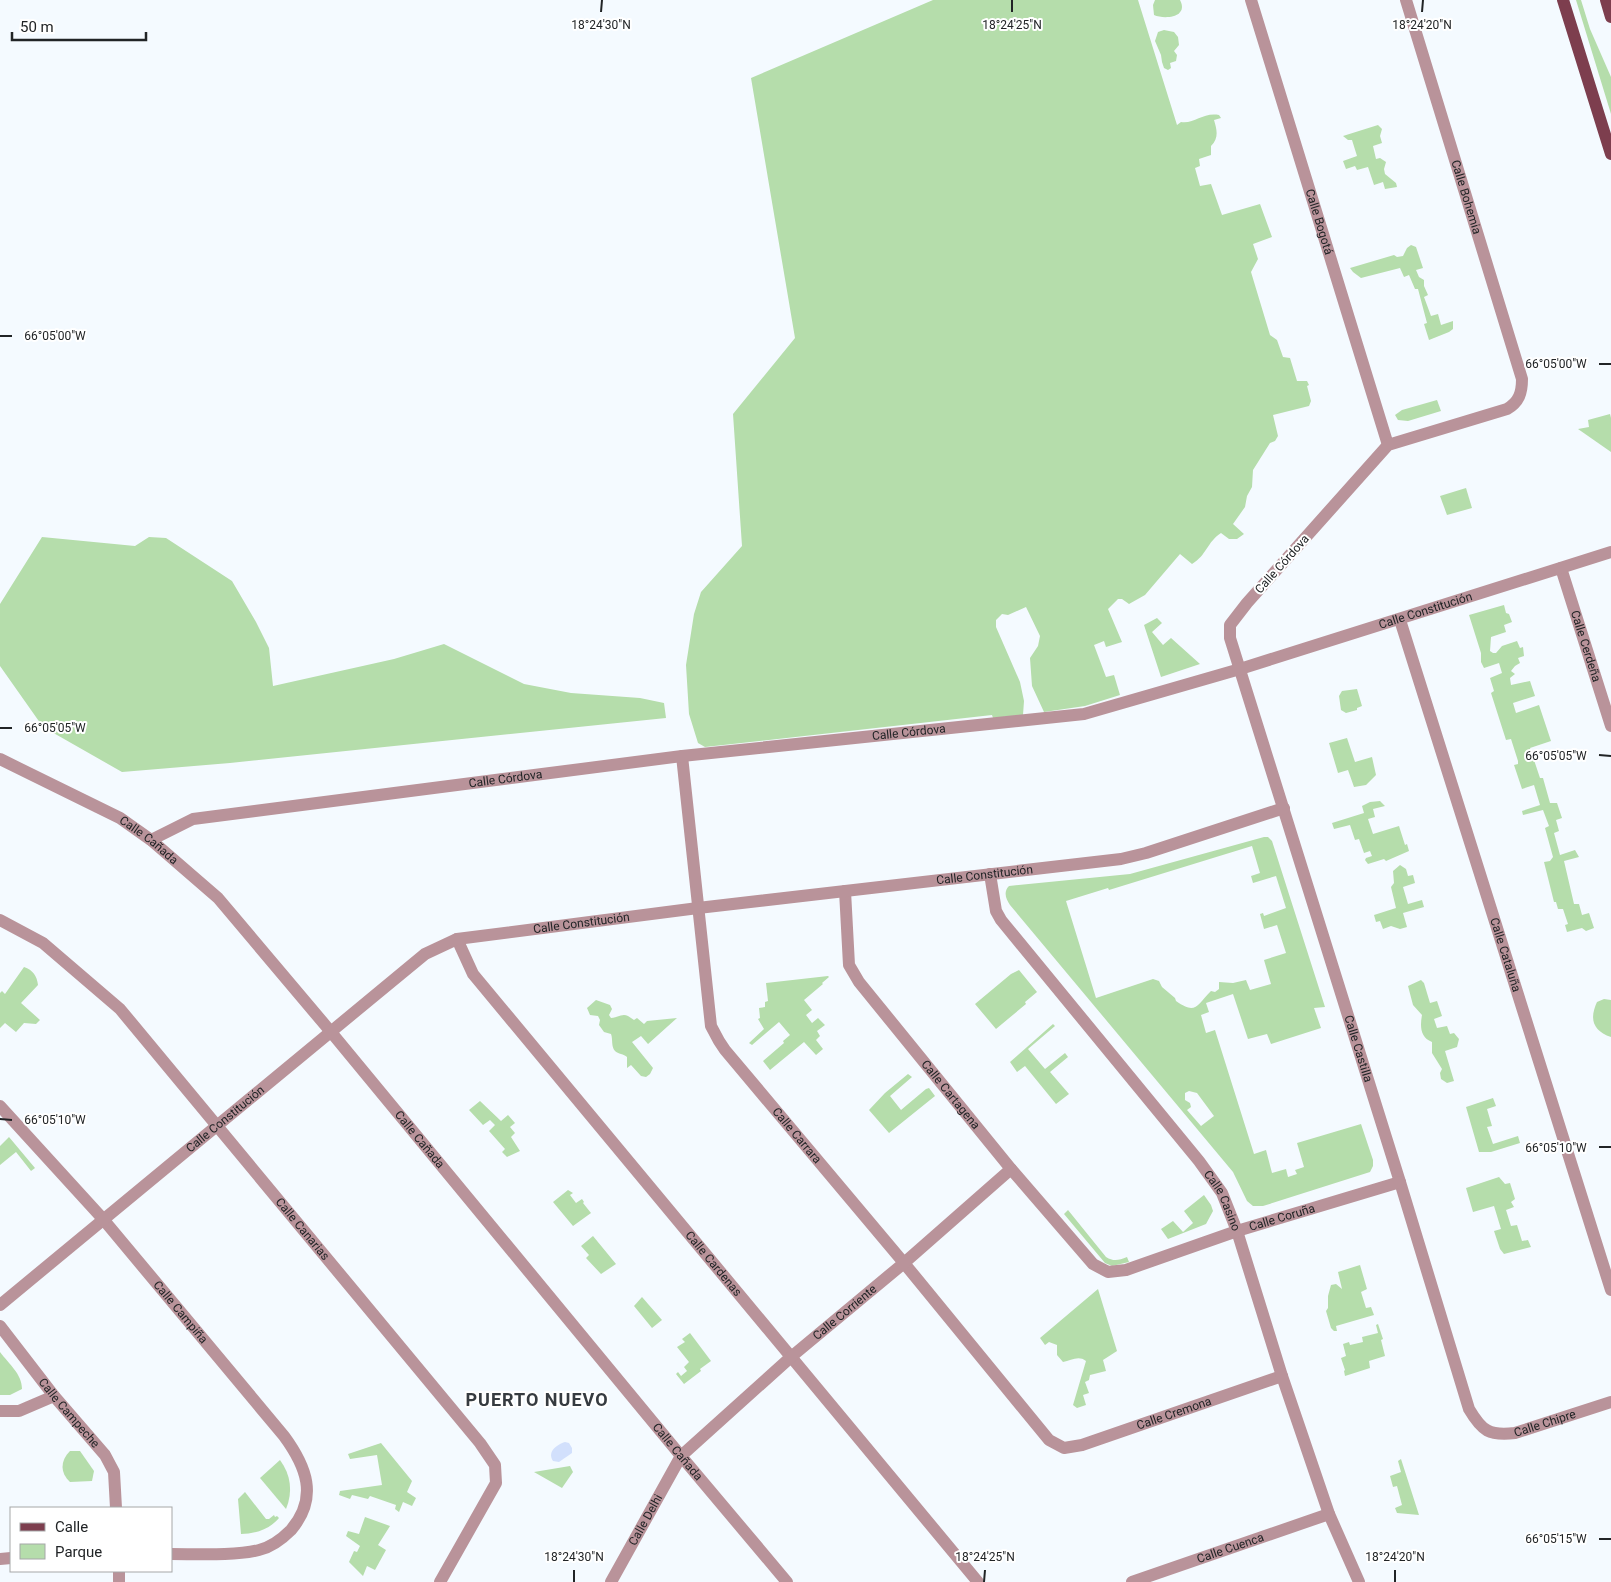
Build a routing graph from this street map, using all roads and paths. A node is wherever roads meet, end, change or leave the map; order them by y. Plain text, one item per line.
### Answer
1 (1252, 0) edge
2 (1406, 0) edge
3 (1563, 0) edge
4 (1606, 0) edge
5 (1611, 17) edge
6 (1611, 154) edge
7 (1388, 445) junction
8 (1611, 552) edge
9 (1562, 568) junction
10 (1400, 620) junction
11 (1240, 669) junction
12 (1611, 726) edge
13 (682, 756) junction
14 (0, 759) edge
15 (1284, 808) junction
16 (150, 840) junction
17 (990, 874) junction
18 (845, 892) junction
19 (698, 908) junction
20 (0, 920) edge
21 (457, 939) junction
22 (331, 1032) junction
23 (0, 1106) edge
24 (217, 1126) junction
25 (1011, 1169) junction
26 (1400, 1182) junction
27 (103, 1219) junction
28 (1237, 1231) junction
29 (904, 1263) junction
30 (1108, 1272) joint
31 (1611, 1290) edge
32 (0, 1305) edge
33 (0, 1326) edge
34 (791, 1357) junction
35 (1282, 1376) junction
36 (54, 1396) junction
37 (1611, 1402) edge
38 (0, 1411) edge
39 (1478, 1425) joint
40 (1064, 1448) joint
41 (681, 1456) junction
42 (116, 1507) edge
43 (1329, 1514) junction
44 (172, 1554) edge
45 (440, 1582) edge
46 (611, 1582) edge
47 (787, 1582) edge
48 (978, 1582) edge
49 (1132, 1582) edge
50 (1359, 1582) edge

1 - 7 street, Calle Bogotá
2 - 7 street, Calle Bohemia
3 - 6 main road
4 - 5 main road
7 - 11 street, Calle Córdova
8 - 9 street, Calle Constitución
9 - 10 street, Calle Constitución
9 - 12 street, Calle Cerdeña
10 - 11 street, Calle Constitución
10 - 31 street, Calle Cataluña
11 - 13 street, Calle Córdova
11 - 15 street, Calle Castilla
13 - 16 street, Calle Córdova
13 - 19 street, Calle Carrara
14 - 16 street, Calle Cañada
15 - 17 street, Calle Constitución
15 - 26 street, Calle Castilla
16 - 22 street, Calle Cañada
17 - 18 street, Calle Constitución
17 - 28 street, Calle Casino
18 - 19 street, Calle Constitución
18 - 25 street, Calle Cartagena
19 - 21 street, Calle Constitución
19 - 29 street, Calle Carrara
20 - 24 street, Calle Canarias
21 - 22 street, Calle Constitución
21 - 34 street, Calle Cardenas
22 - 24 street, Calle Constitución
22 - 41 street, Calle Cañada
23 - 27 street, Calle Campiña
24 - 27 street, Calle Constitución
24 - 45 street, Calle Canarias
25 - 29 street, Calle Corriente
25 - 30 street, Calle Cartagena
26 - 28 street, Calle Coruña
26 - 39 street, Calle Castilla
27 - 32 street, Calle Constitución
27 - 44 street, Calle Campiña
28 - 30 street, Calle Coruña
28 - 35 street, Calle Casino
29 - 34 street, Calle Corriente
29 - 40 street, Calle Carrara
33 - 36 street, Calle Campeche
34 - 41 street, Calle Corriente
34 - 48 street, Calle Cardenas
35 - 40 street, Calle Cremona
35 - 43 street, Calle Casino
36 - 38 street
36 - 42 street, Calle Campeche
37 - 39 street, Calle Chipre
41 - 46 street, Calle Delhi
41 - 47 street, Calle Cañada
43 - 49 street, Calle Cuenca
43 - 50 street, Calle Casino

